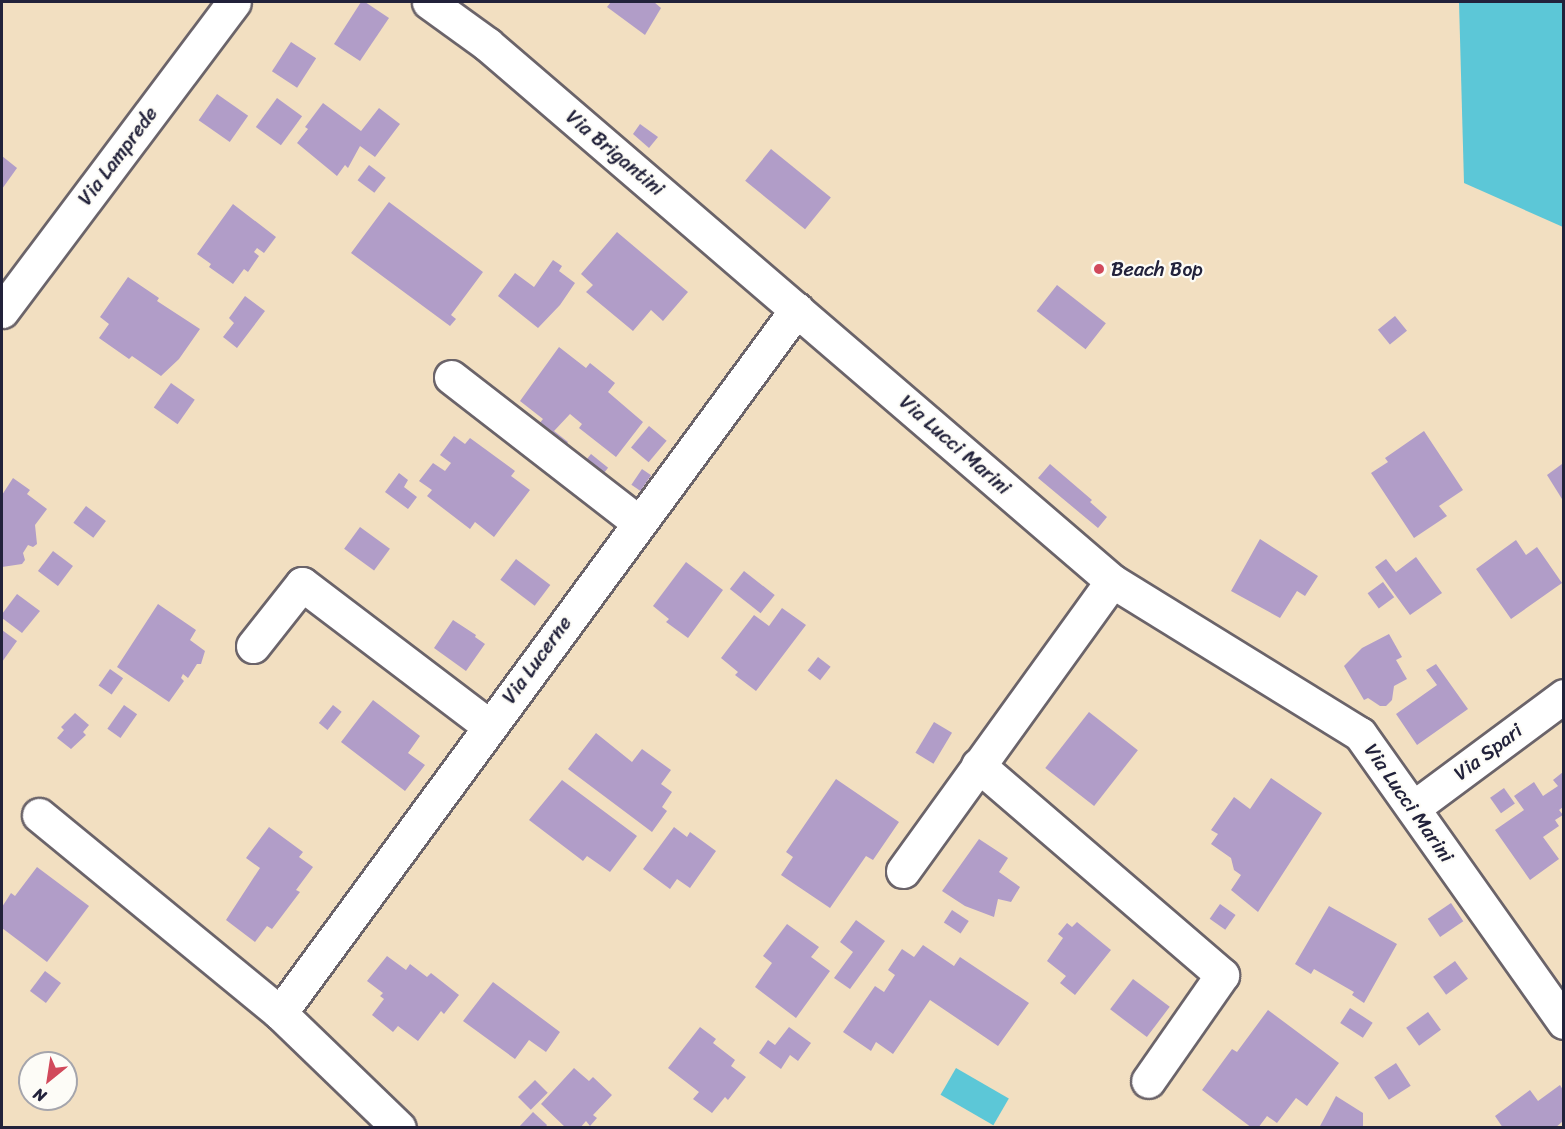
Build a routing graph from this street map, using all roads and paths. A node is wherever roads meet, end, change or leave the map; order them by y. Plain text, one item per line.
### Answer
1 (234, 2) edge
2 (429, 2) edge
3 (797, 309) junction
4 (2, 311) edge
5 (451, 377) dead end
6 (639, 522) junction
7 (1112, 581) junction
8 (253, 646) dead end
9 (1563, 696) edge
10 (489, 726) junction
11 (978, 765) junction
12 (1413, 808) junction
13 (39, 815) dead end
14 (903, 871) dead end
15 (280, 1013) junction
16 (1563, 1022) edge
17 (1148, 1081) dead end
18 (399, 1128) edge

1 - 4 street, Via Lamprede
2 - 3 street, Via Brigantini
3 - 6 street, Via Lucerne
3 - 7 street, Via Lucci Marini
5 - 6 street
6 - 10 street, Via Lucerne
7 - 11 street
7 - 12 street, Via Lucci Marini
8 - 10 street
9 - 12 street, Via Spari
10 - 15 street, Via Lucerne
11 - 14 street
11 - 17 street
12 - 16 street, Via Lucci Marini
13 - 15 street
15 - 18 street

